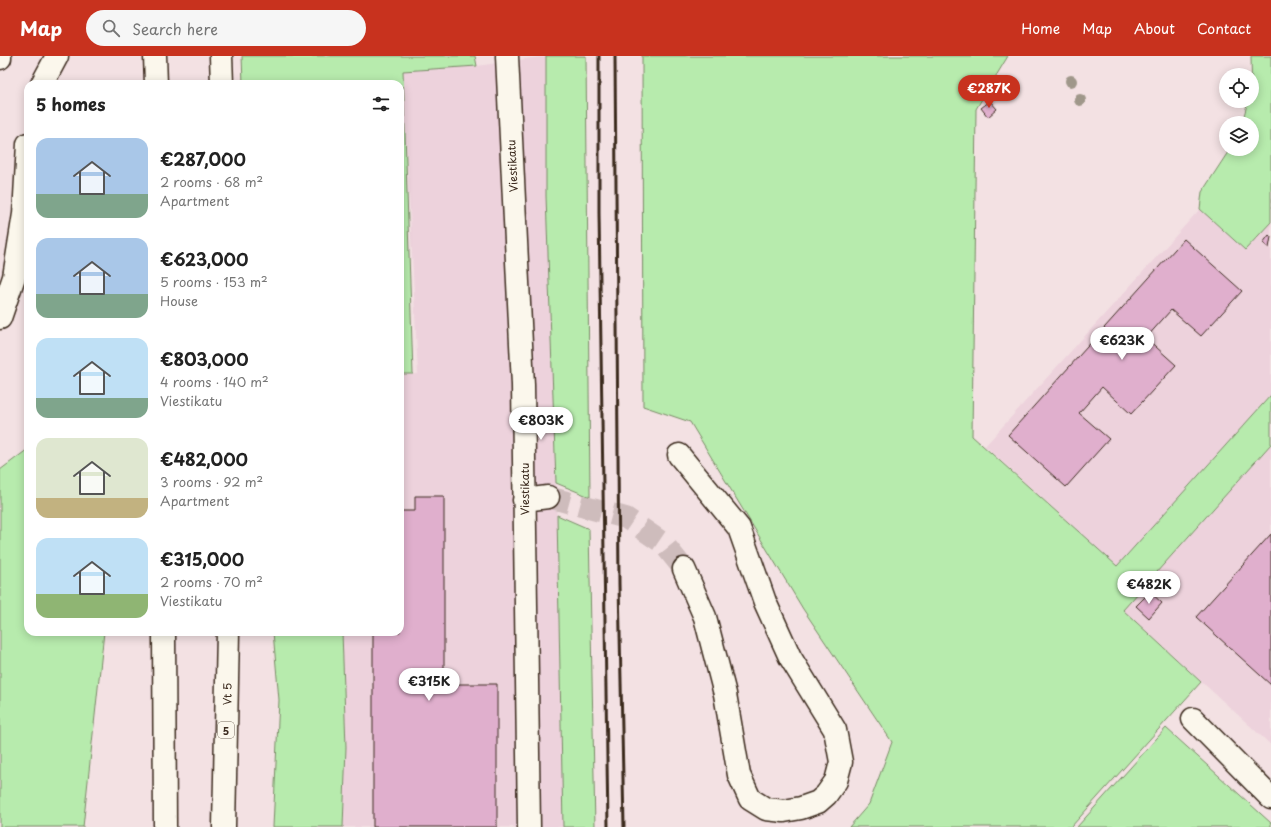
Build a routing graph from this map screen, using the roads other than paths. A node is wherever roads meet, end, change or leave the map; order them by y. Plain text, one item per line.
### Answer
1 (57, 56) edge
2 (221, 56) edge
3 (507, 56) edge
4 (155, 58) edge
5 (44, 80) edge
6 (156, 80) edge
7 (222, 80) edge
8 (24, 206) edge
9 (0, 318) edge
10 (679, 456) dead end
11 (548, 497) tunnel mouth
12 (524, 500) junction
13 (684, 569) tunnel mouth
14 (164, 636) edge
15 (228, 636) edge
16 (1193, 720) dead end
17 (1271, 798) edge
18 (165, 827) edge
19 (224, 827) edge
20 (529, 827) edge

1 - 5 main road
2 - 7 main road
3 - 12 main road, Viestikatu
4 - 6 main road
8 - 9 main road
10 - 13 main road
11 - 12 main road
12 - 20 main road, Viestikatu
14 - 18 main road
15 - 19 main road, Vt 5 / 5
16 - 17 main road

